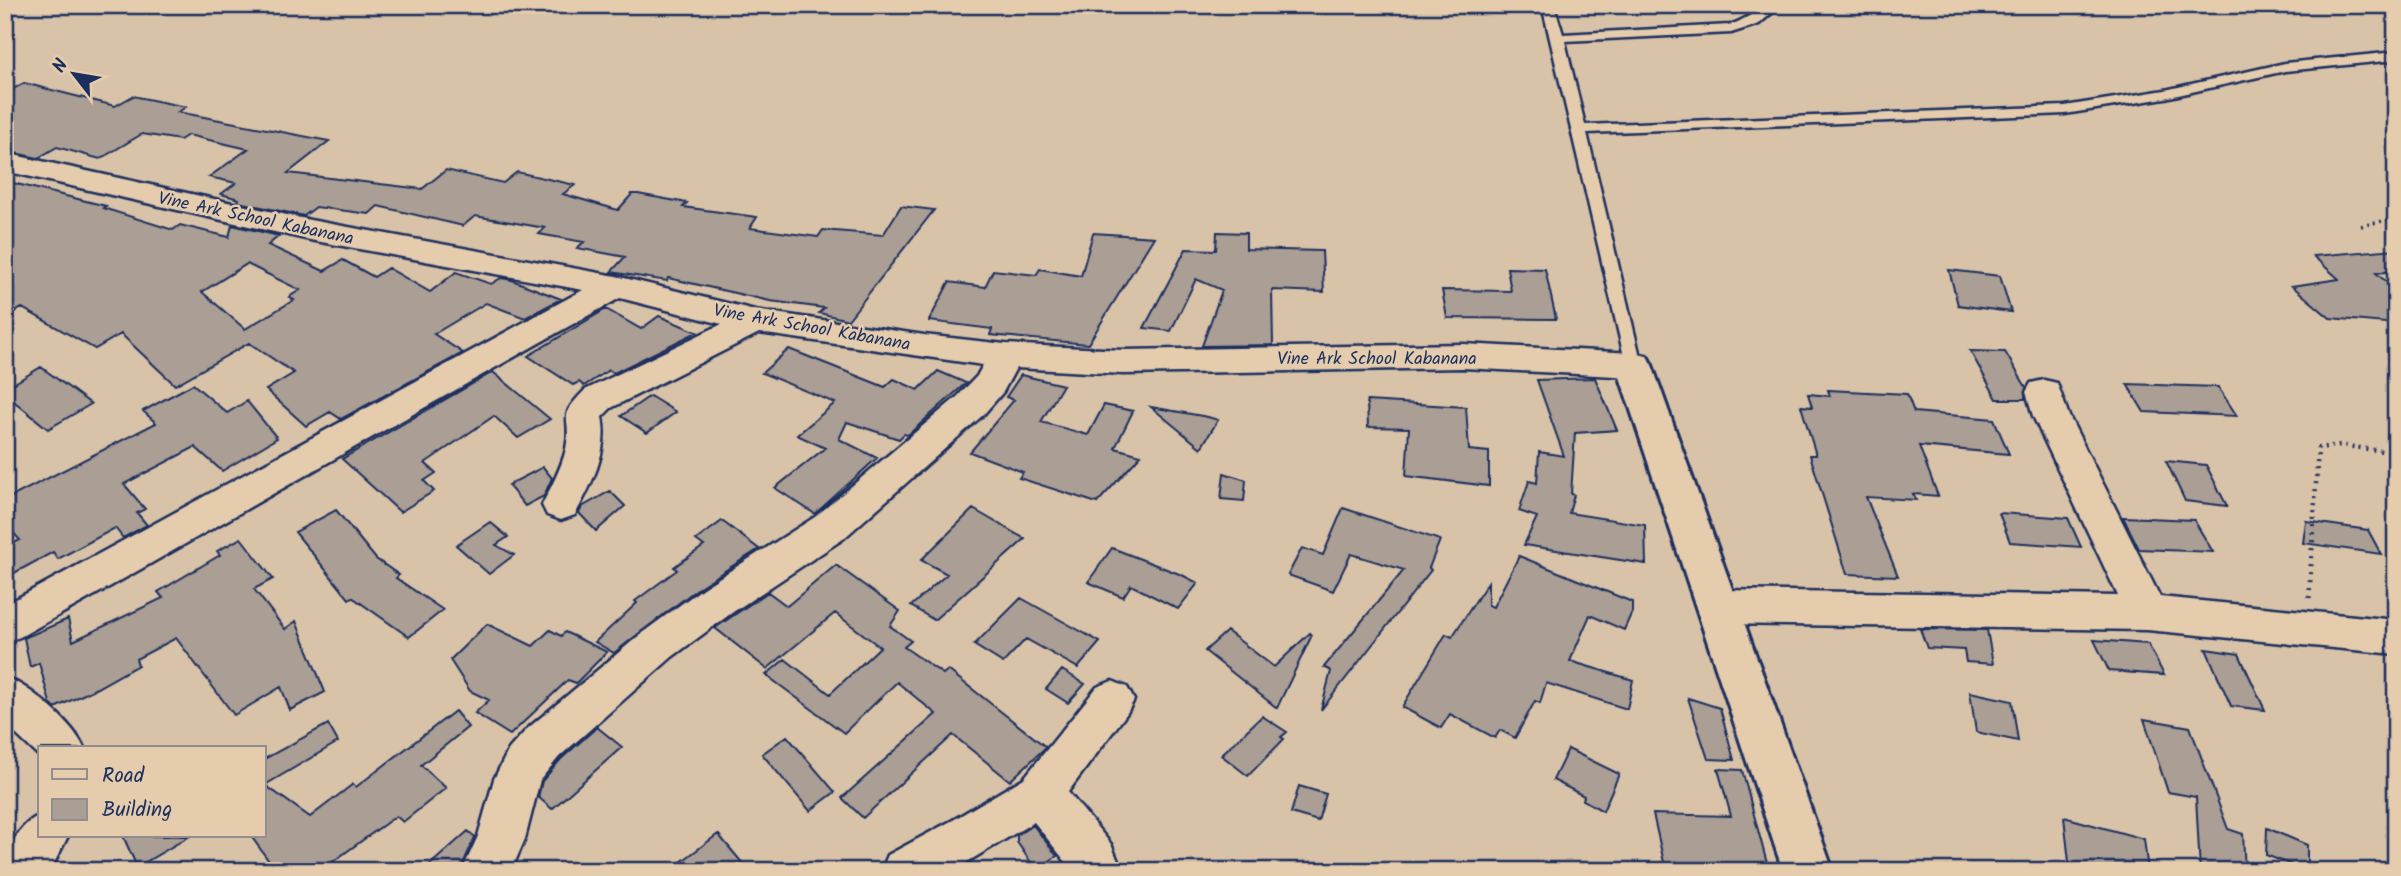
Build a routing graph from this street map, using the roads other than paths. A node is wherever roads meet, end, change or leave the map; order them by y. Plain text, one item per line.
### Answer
1 (1548, 5) edge
2 (1775, 5) edge
3 (1558, 38) junction
4 (2396, 56) edge
5 (1579, 129) junction
6 (8, 166) edge
7 (616, 286) junction
8 (755, 321) junction
9 (1005, 356) junction
10 (1634, 365) junction
11 (2044, 392) dead end
12 (561, 505) dead end
13 (1717, 607) junction
14 (2147, 613) junction
15 (5, 625) edge
16 (2396, 637) edge
17 (5, 696) edge
18 (1112, 700) dead end
19 (60, 746) edge
20 (1040, 793) junction
21 (43, 838) edge
22 (24, 871) edge
23 (486, 871) edge
24 (905, 871) edge
25 (1098, 871) edge
26 (1808, 871) edge

1 - 3 lane
2 - 3 lane
3 - 5 lane
4 - 5 lane
5 - 10 lane
6 - 7 street, Vine Ark School Kabanana
7 - 8 street, Vine Ark School Kabanana
7 - 15 street
8 - 9 street, Vine Ark School Kabanana
8 - 12 street
9 - 10 street, Vine Ark School Kabanana
9 - 23 street
10 - 13 street
11 - 14 street
13 - 14 street
13 - 26 street
14 - 16 street
17 - 19 street
18 - 20 street
20 - 24 street
20 - 25 street
21 - 22 street

